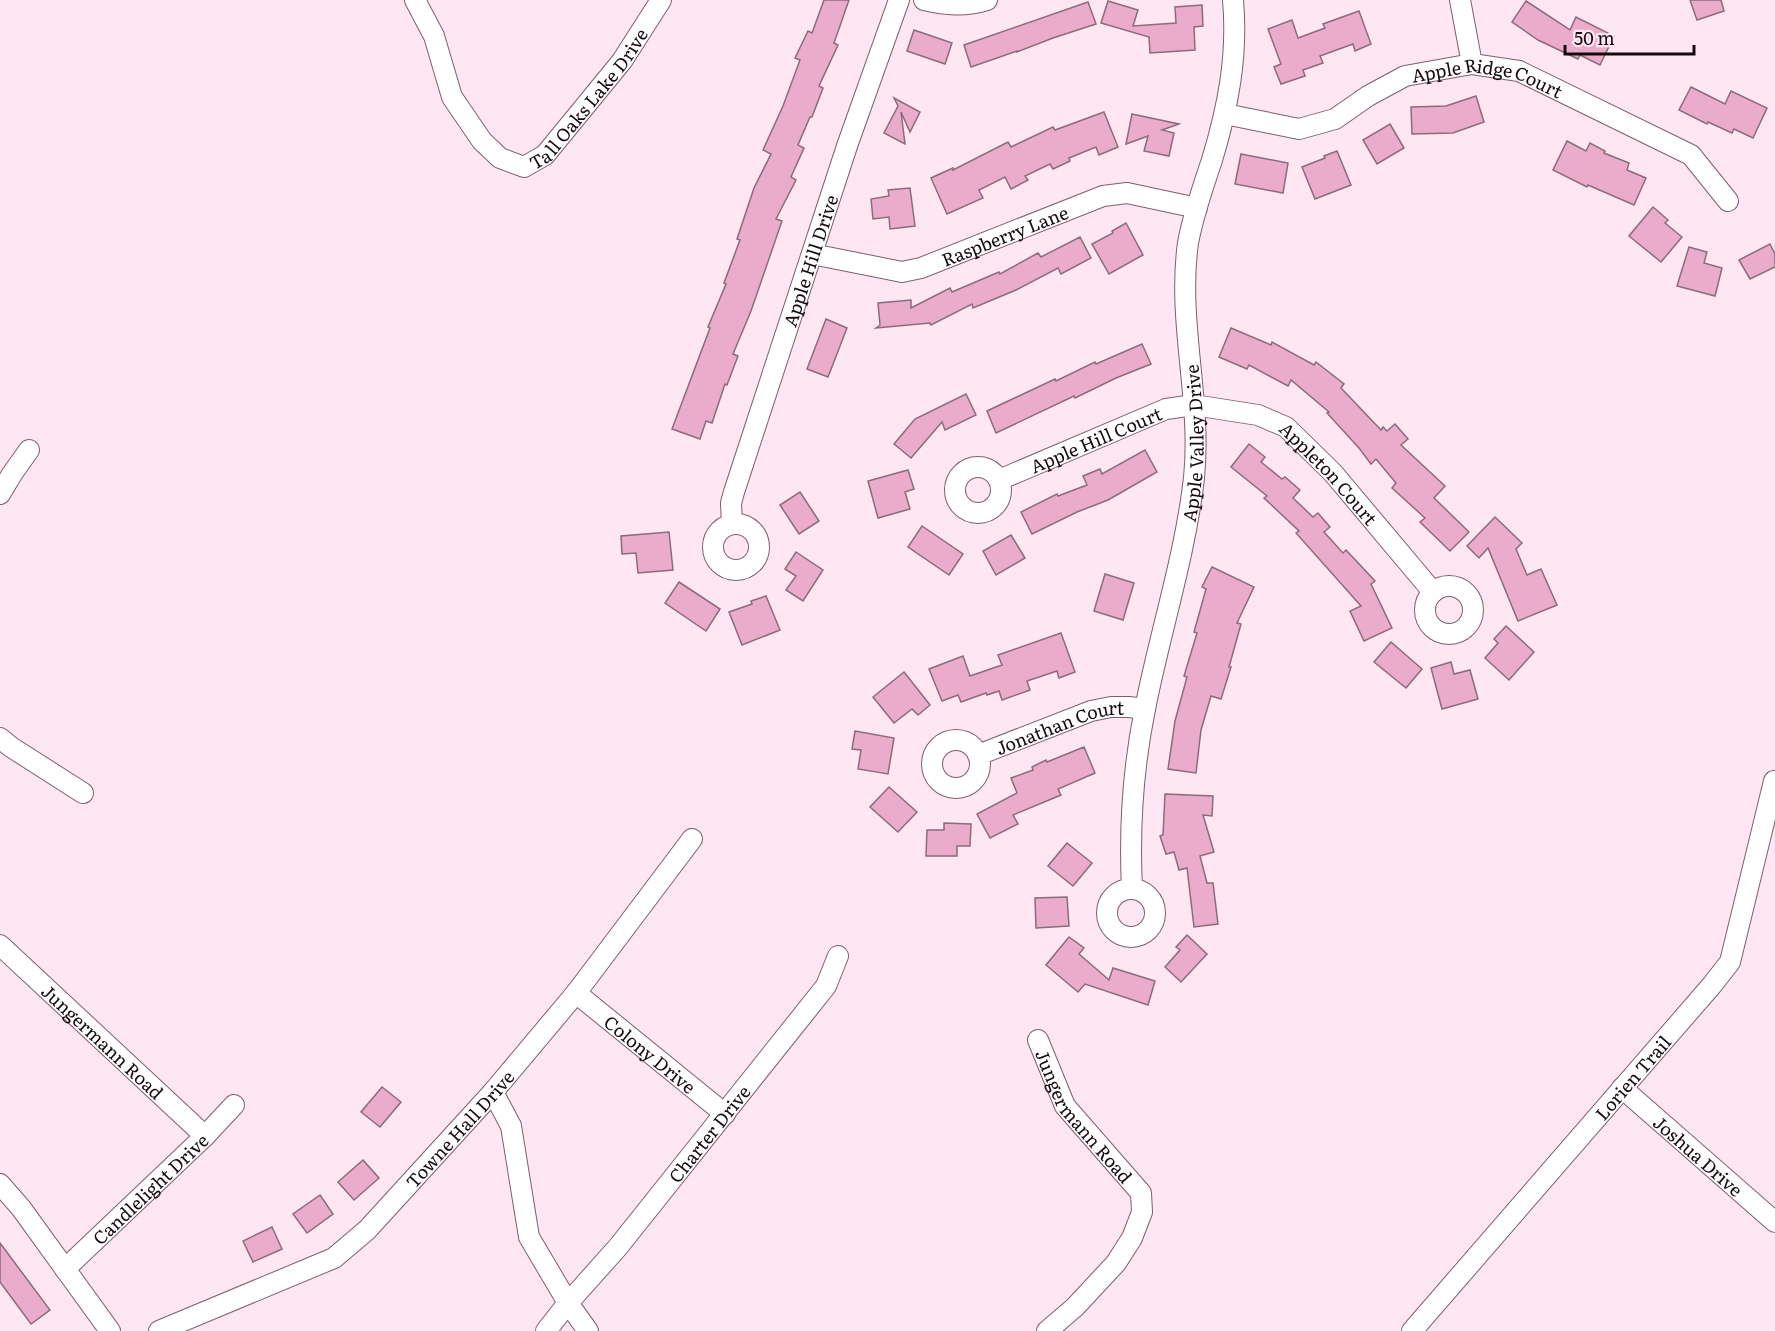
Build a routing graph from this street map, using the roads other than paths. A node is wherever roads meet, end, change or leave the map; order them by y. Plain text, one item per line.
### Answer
1 (415, 0) edge
2 (661, 0) edge
3 (899, 0) edge
4 (924, 0) edge
5 (987, 0) edge
6 (1233, 0) edge
7 (1460, 0) edge
8 (1472, 64) junction
9 (1225, 114) junction
10 (1728, 201) dead end
11 (1197, 208) junction
12 (812, 254) junction
13 (1194, 405) junction
14 (29, 450) dead end
15 (999, 480) dead end
16 (0, 494) edge
17 (732, 524) dead end
18 (1433, 592) dead end
19 (1145, 709) junction
20 (0, 738) edge
21 (978, 755) dead end
22 (1774, 781) edge
23 (83, 793) dead end
24 (692, 839) dead end
25 (1132, 889) dead end
26 (0, 945) edge
27 (838, 956) dead end
28 (576, 993) junction
29 (1038, 1040) dead end
30 (1622, 1088) junction
31 (493, 1092) junction
32 (234, 1105) dead end
33 (725, 1114) junction
34 (205, 1136) junction
35 (0, 1184) edge
36 (1775, 1222) edge
37 (65, 1269) junction
38 (568, 1303) junction
39 (110, 1331) edge
40 (159, 1331) edge
41 (546, 1331) edge
42 (588, 1331) edge
43 (1047, 1331) edge
44 (1412, 1331) edge

1 - 2 street, Tall Oaks Lake Drive
3 - 12 street, Apple Hill Drive
4 - 5 street
6 - 9 street, Apple Valley Drive
7 - 8 street
8 - 9 street, Apple Ridge Court
8 - 10 street, Apple Ridge Court
9 - 11 street, Apple Valley Drive
11 - 12 street, Raspberry Lane
11 - 13 street, Apple Valley Drive
12 - 17 street, Apple Hill Drive
13 - 15 street, Apple Hill Court
13 - 18 street, Appleton Court
13 - 19 street, Apple Valley Drive
14 - 16 street
19 - 21 street, Jonathan Court
19 - 25 street, Apple Valley Drive
20 - 23 street
22 - 30 street, Lorien Trail
24 - 28 street, Towne Hall Drive
26 - 34 street, Jungermann Road
27 - 33 street, Charter Drive
28 - 31 street, Towne Hall Drive
28 - 33 street, Colony Drive
29 - 43 street, Jungermann Road
30 - 36 street, Joshua Drive
30 - 44 street, Lorien Trail
31 - 38 street
31 - 40 street, Towne Hall Drive
32 - 34 street, Candlelight Drive
33 - 38 street, Charter Drive
34 - 37 street, Candlelight Drive
35 - 37 street
37 - 39 street
38 - 41 street, Charter Drive
38 - 42 street

